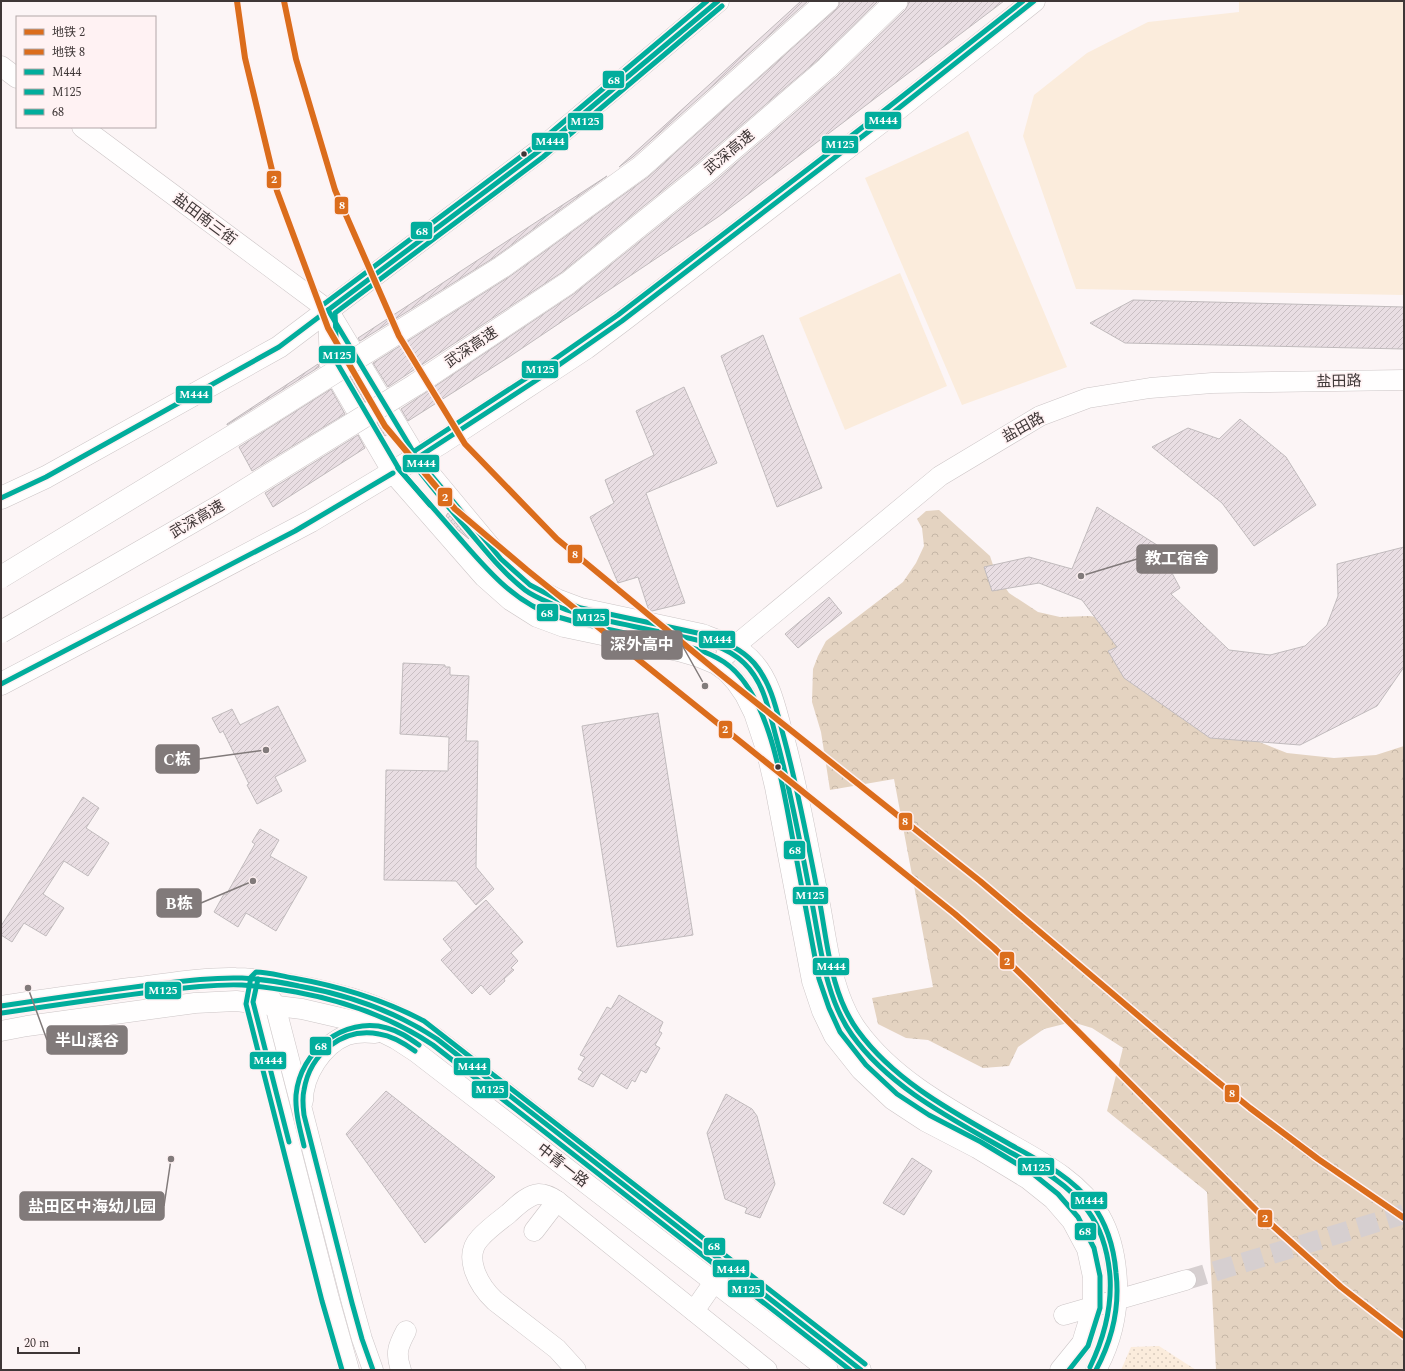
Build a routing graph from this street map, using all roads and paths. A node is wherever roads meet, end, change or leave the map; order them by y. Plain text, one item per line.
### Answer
1 (718, 1) edge
2 (827, 1) edge
3 (896, 1) edge
4 (1034, 1) edge
5 (1, 66) edge
6 (16, 77) edge
7 (83, 128) edge
8 (328, 310) junction
9 (1404, 380) edge
10 (417, 458) junction
11 (393, 472) junction
12 (1, 498) edge
13 (1, 577) edge
14 (1, 632) edge
15 (734, 647) junction
16 (716, 664) junction
17 (1, 684) edge
18 (258, 979) junction
19 (253, 1002) junction
20 (276, 1005) junction
21 (1, 1006) edge
22 (1, 1031) edge
23 (396, 1039) junction
24 (304, 1115) junction
25 (556, 1201) junction
26 (534, 1231) dead end
27 (726, 1265) junction
28 (1186, 1280) tunnel mouth
29 (713, 1282) junction
30 (1117, 1300) junction
31 (1093, 1307) junction
32 (694, 1311) junction
33 (1064, 1315) dead end
34 (406, 1331) dead end
35 (349, 1370) edge
36 (373, 1370) edge
37 (401, 1370) edge
38 (576, 1370) edge
39 (767, 1370) edge
40 (828, 1370) edge
41 (861, 1370) edge
42 (1060, 1370) edge
43 (1096, 1370) edge

1 - 8 main road
2 - 13 main road, bridge
3 - 14 main road, 武深高速, bridge
4 - 10 main road
5 - 6 street
7 - 8 street, 盐田南三街
8 - 10 street
8 - 11 street
8 - 12 main road
9 - 15 street, 盐田路
10 - 11 main road
10 - 15 street
11 - 16 street
11 - 17 main road
15 - 16 street, 盐田路
15 - 30 street
16 - 31 street
18 - 19 street
18 - 20 street
18 - 21 street, 中青一路
18 - 27 street, 中青一路
19 - 20 street, 中青一路
19 - 22 street, 中青一路
19 - 35 street
20 - 23 street, 中青一路
20 - 24 street
23 - 24 street
23 - 29 street, 中青一路
24 - 36 street
25 - 26 street
25 - 32 street
25 - 38 street
27 - 29 street
27 - 41 street, 中青一路
28 - 30 street
29 - 32 street
29 - 40 street, 中青一路
30 - 31 street
30 - 43 street
31 - 33 street
31 - 42 street
32 - 39 street
34 - 37 street

